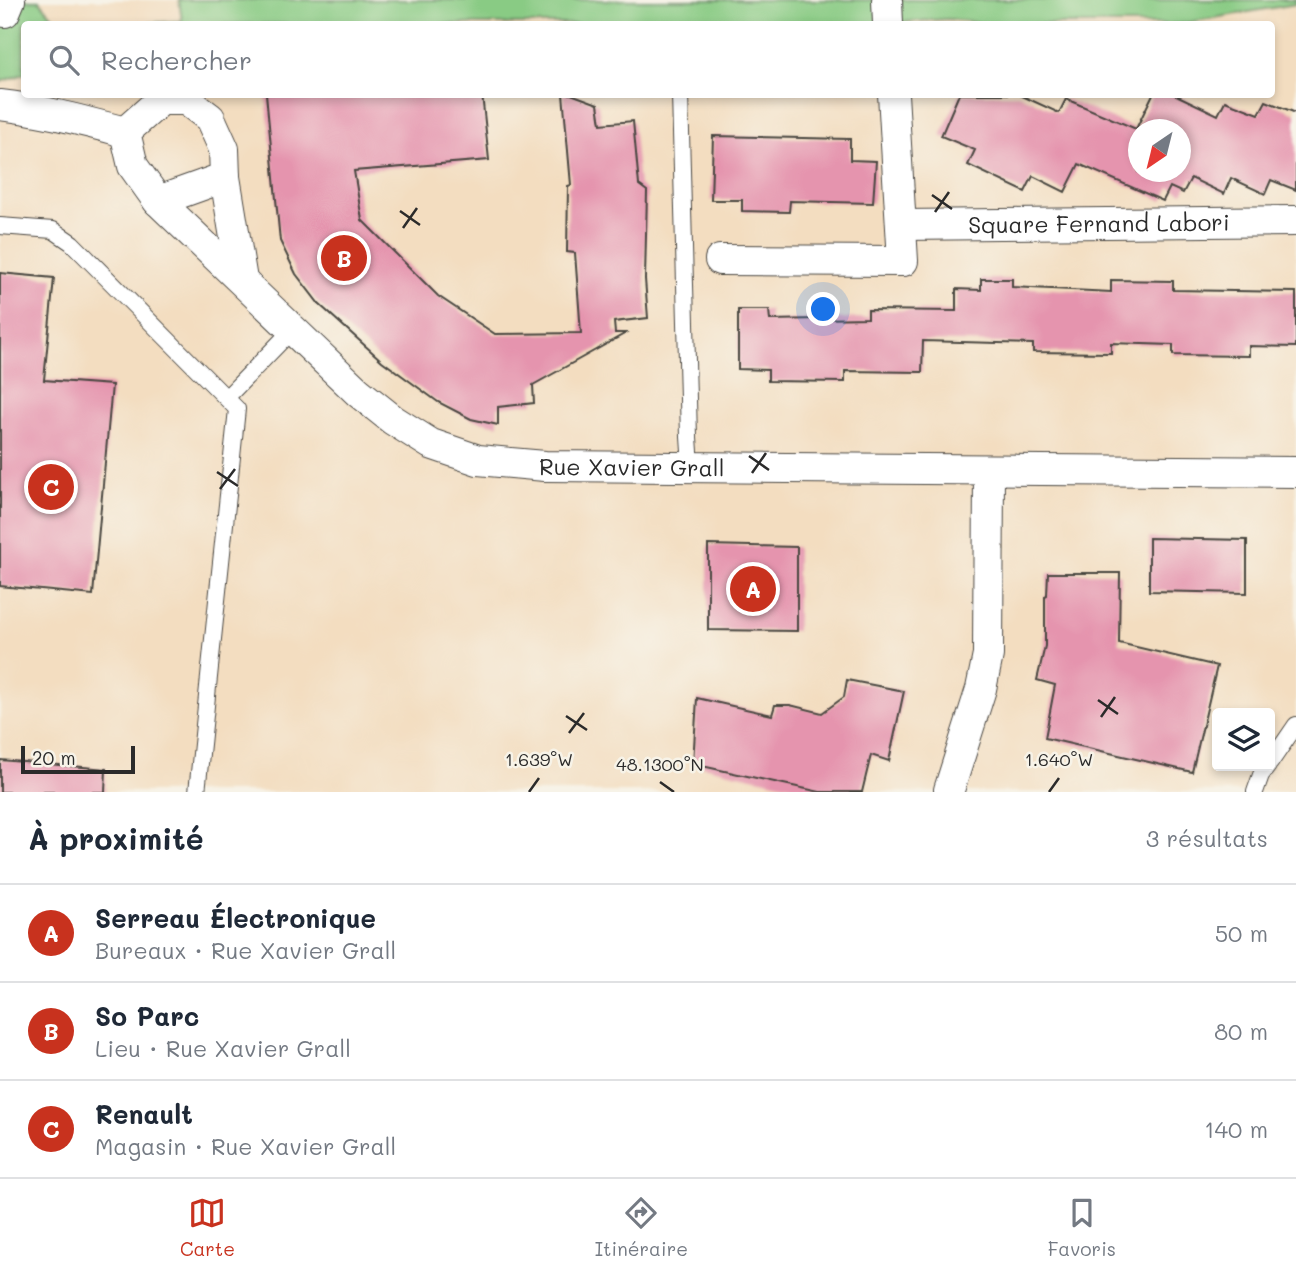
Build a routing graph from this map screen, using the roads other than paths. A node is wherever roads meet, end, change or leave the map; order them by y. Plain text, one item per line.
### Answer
1 (10, 0) edge
2 (887, 0) edge
3 (0, 10) edge
4 (888, 21) edge
5 (680, 98) edge
6 (893, 98) edge
7 (0, 105) edge
8 (125, 132) junction
9 (225, 177) junction
10 (158, 201) junction
11 (1296, 221) edge
12 (901, 225) junction
13 (0, 226) edge
14 (720, 260) dead end
15 (242, 280) junction
16 (293, 328) junction
17 (226, 398) junction
18 (691, 466) junction
19 (989, 470) junction
20 (1296, 472) edge
21 (1296, 725) edge
22 (1275, 755) edge
23 (1264, 771) edge
24 (950, 791) edge
25 (197, 792) edge
26 (1255, 792) edge

1 - 3 street
2 - 4 street
5 - 18 lane
6 - 12 street
7 - 8 street
8 - 9 street
8 - 10 street, Rue Xavier Grall
9 - 10 street
9 - 15 street
10 - 15 street, Rue Xavier Grall
11 - 12 street, Square Fernand Labori
12 - 14 street
13 - 17 lane
15 - 16 street, Rue Xavier Grall
16 - 17 lane
16 - 18 street, Rue Xavier Grall
17 - 25 lane
18 - 19 street, Rue Xavier Grall
19 - 20 street, Rue Xavier Grall
19 - 24 street
21 - 22 lane
23 - 26 lane

